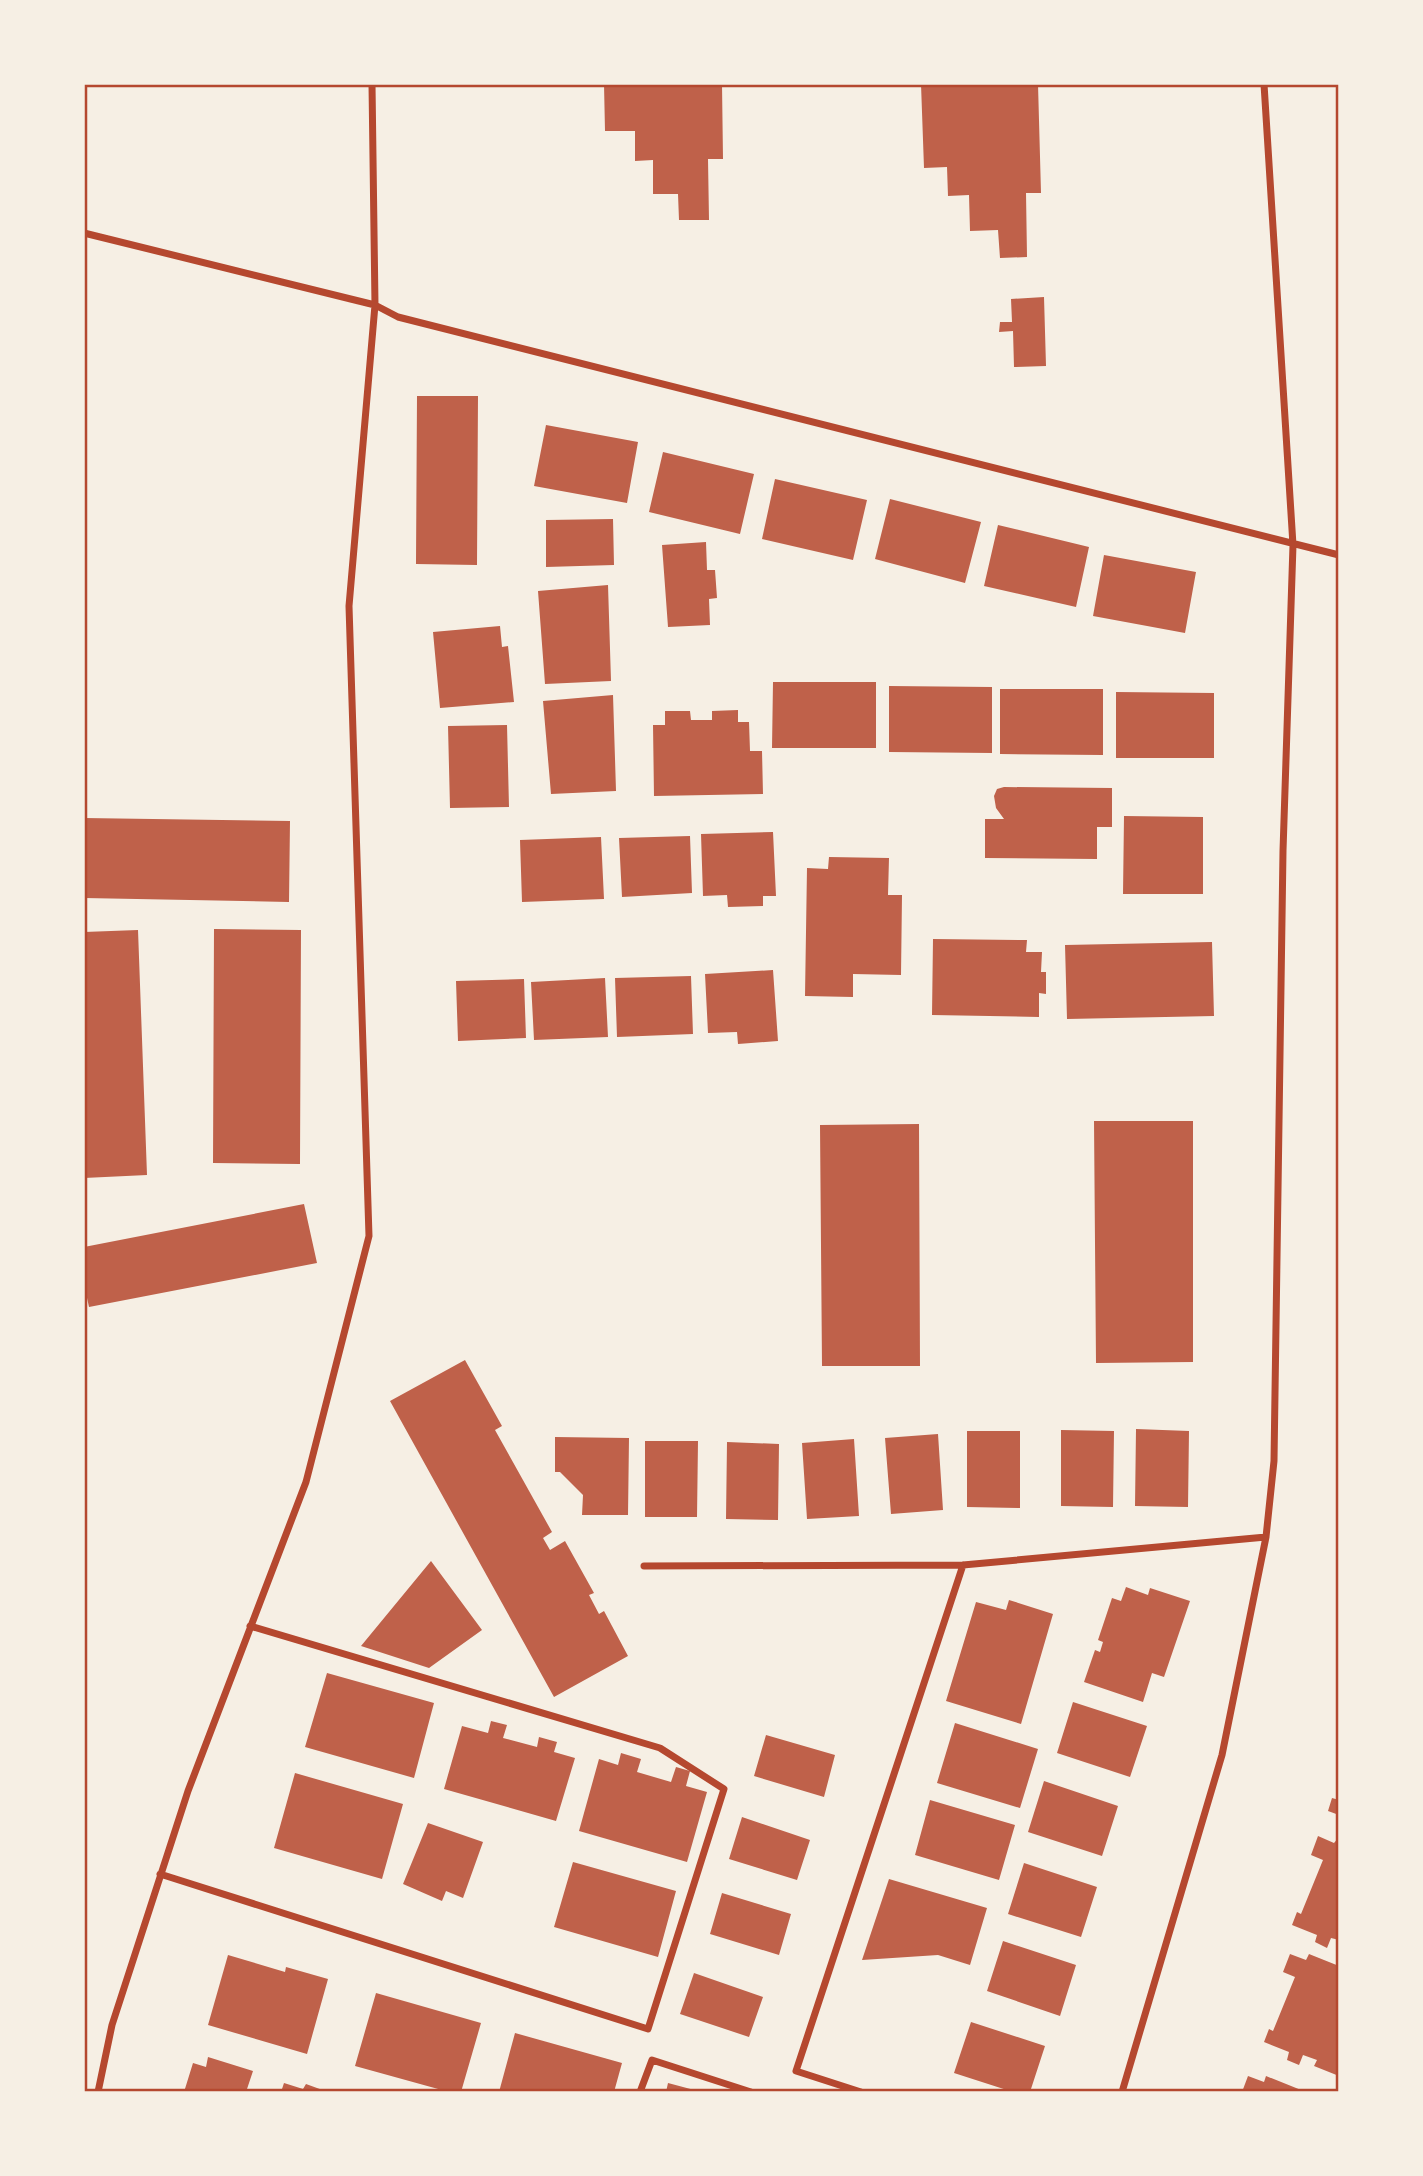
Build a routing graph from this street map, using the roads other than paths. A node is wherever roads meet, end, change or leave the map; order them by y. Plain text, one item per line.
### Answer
1 (372, 84) edge
2 (1264, 84) edge
3 (84, 233) edge
4 (374, 305) junction
5 (1293, 545) junction
6 (1339, 555) edge
7 (1266, 1537) junction
8 (963, 1565) junction
9 (644, 1566) dead end
10 (250, 1626) junction
11 (160, 1874) junction
12 (98, 2092) edge
13 (640, 2092) edge
14 (751, 2092) edge
15 (861, 2092) edge
16 (1122, 2092) edge

1 - 4 street
2 - 5 street
3 - 4 street
4 - 5 street
4 - 10 street
5 - 6 street
5 - 7 street
7 - 8 street
7 - 16 street
8 - 9 street
8 - 15 street
10 - 11 street
10 - 11 street
11 - 12 street
13 - 14 street

